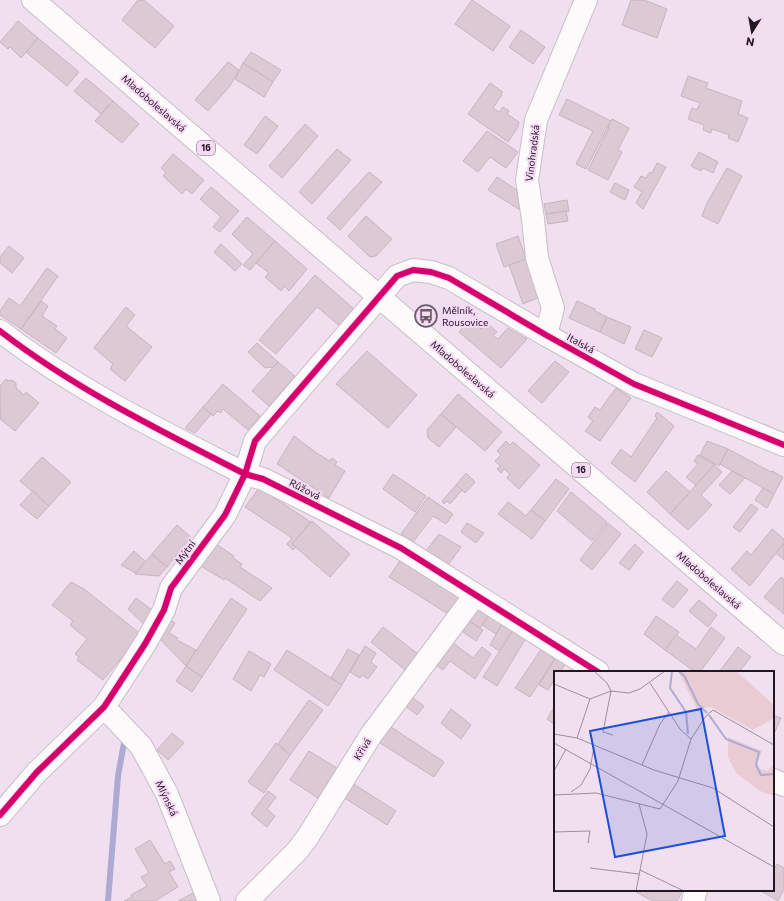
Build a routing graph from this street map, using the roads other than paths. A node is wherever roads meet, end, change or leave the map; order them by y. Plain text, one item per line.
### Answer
1 (33, 0) edge
2 (586, 0) edge
3 (378, 296) junction
4 (0, 331) edge
5 (546, 336) junction
6 (784, 445) edge
7 (245, 474) junction
8 (475, 595) junction
9 (784, 644) edge
10 (596, 671) edge
11 (104, 707) junction
12 (0, 815) edge
13 (696, 891) edge
14 (209, 901) edge
15 (247, 901) edge
16 (693, 901) edge

1 - 3 street, Mladoboleslavská / 16
2 - 5 street, Vinohradská
3 - 5 street, Italská
3 - 7 street, Mýtní
3 - 9 street, Mladoboleslavská / 16
4 - 7 street, Růžová
5 - 6 street, Italská
7 - 8 street, Růžová
7 - 11 street, Mýtní
8 - 10 street, Růžová
8 - 15 street, Křivá
11 - 12 street, Mýtní
11 - 14 street, Mlýnská
13 - 16 street

